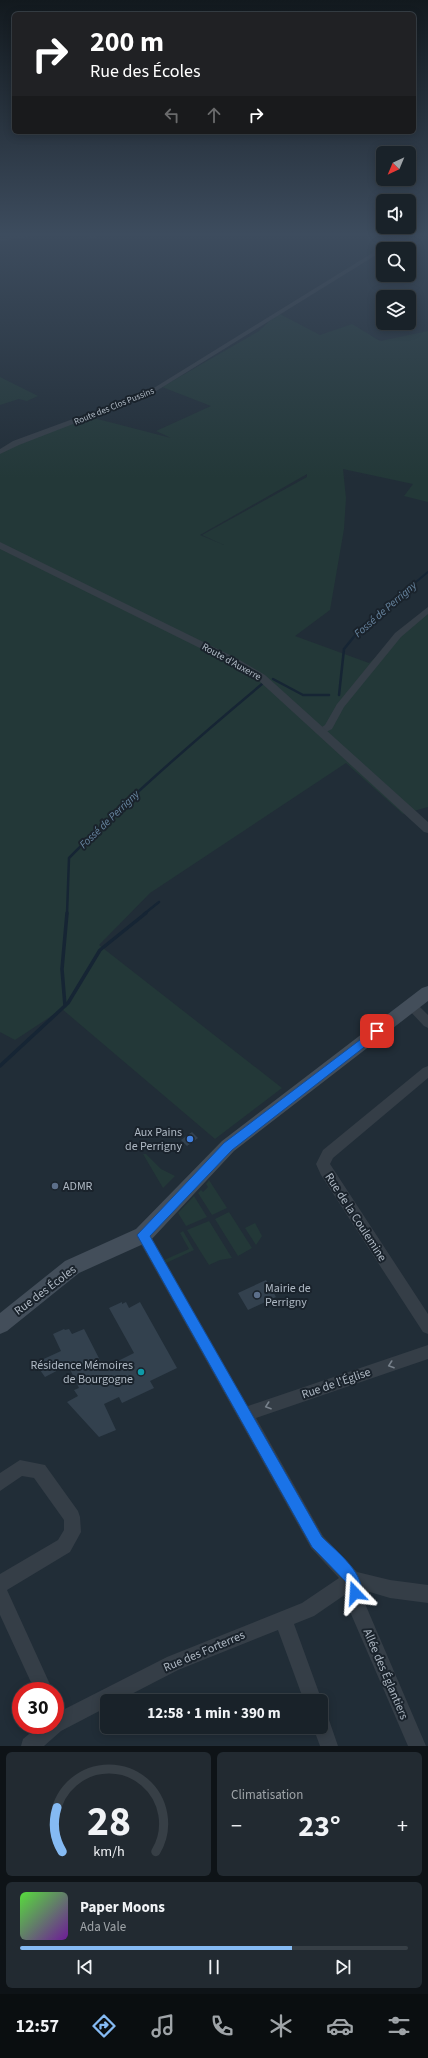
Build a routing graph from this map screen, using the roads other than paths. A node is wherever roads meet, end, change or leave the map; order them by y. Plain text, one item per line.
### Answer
1 (275, 315) edge
2 (0, 452) edge
3 (0, 545) edge
4 (428, 610) edge
5 (321, 731) junction
6 (428, 829) edge
7 (428, 992) edge
8 (411, 1005) junction
9 (428, 1023) edge
10 (428, 1071) edge
11 (143, 1235) junction
12 (0, 1325) edge
13 (428, 1327) edge
14 (428, 1352) edge
15 (244, 1415) junction
16 (0, 1483) edge
17 (352, 1579) junction
18 (0, 1584) edge
19 (428, 1594) edge
20 (0, 1595) edge
21 (283, 1619) junction
22 (40, 1682) edge
23 (310, 1694) edge
24 (64, 1717) edge
25 (42, 1734) edge
26 (325, 1734) edge
27 (30, 1746) edge
28 (329, 1746) edge
29 (417, 1746) edge

1 - 2 street, Route des Clos Pussins
3 - 5 street, Route d'Auxerre
4 - 5 street
5 - 6 street, Route d'Auxerre
7 - 8 main road, Rue des Écoles
8 - 9 street
8 - 11 main road, Rue des Écoles
10 - 13 street, Rue de la Coulemine
11 - 12 main road, Rue des Écoles
11 - 15 street
14 -> 15 street, Rue de l'Église
15 - 17 street
16 - 18 street
17 - 19 street
17 - 21 street, Rue des Forterres
17 - 29 street, Allée des Églantiers
20 - 22 street
21 - 23 street
21 - 24 street, Rue des Forterres
25 - 27 street, Rue des Forterres
26 - 28 street

